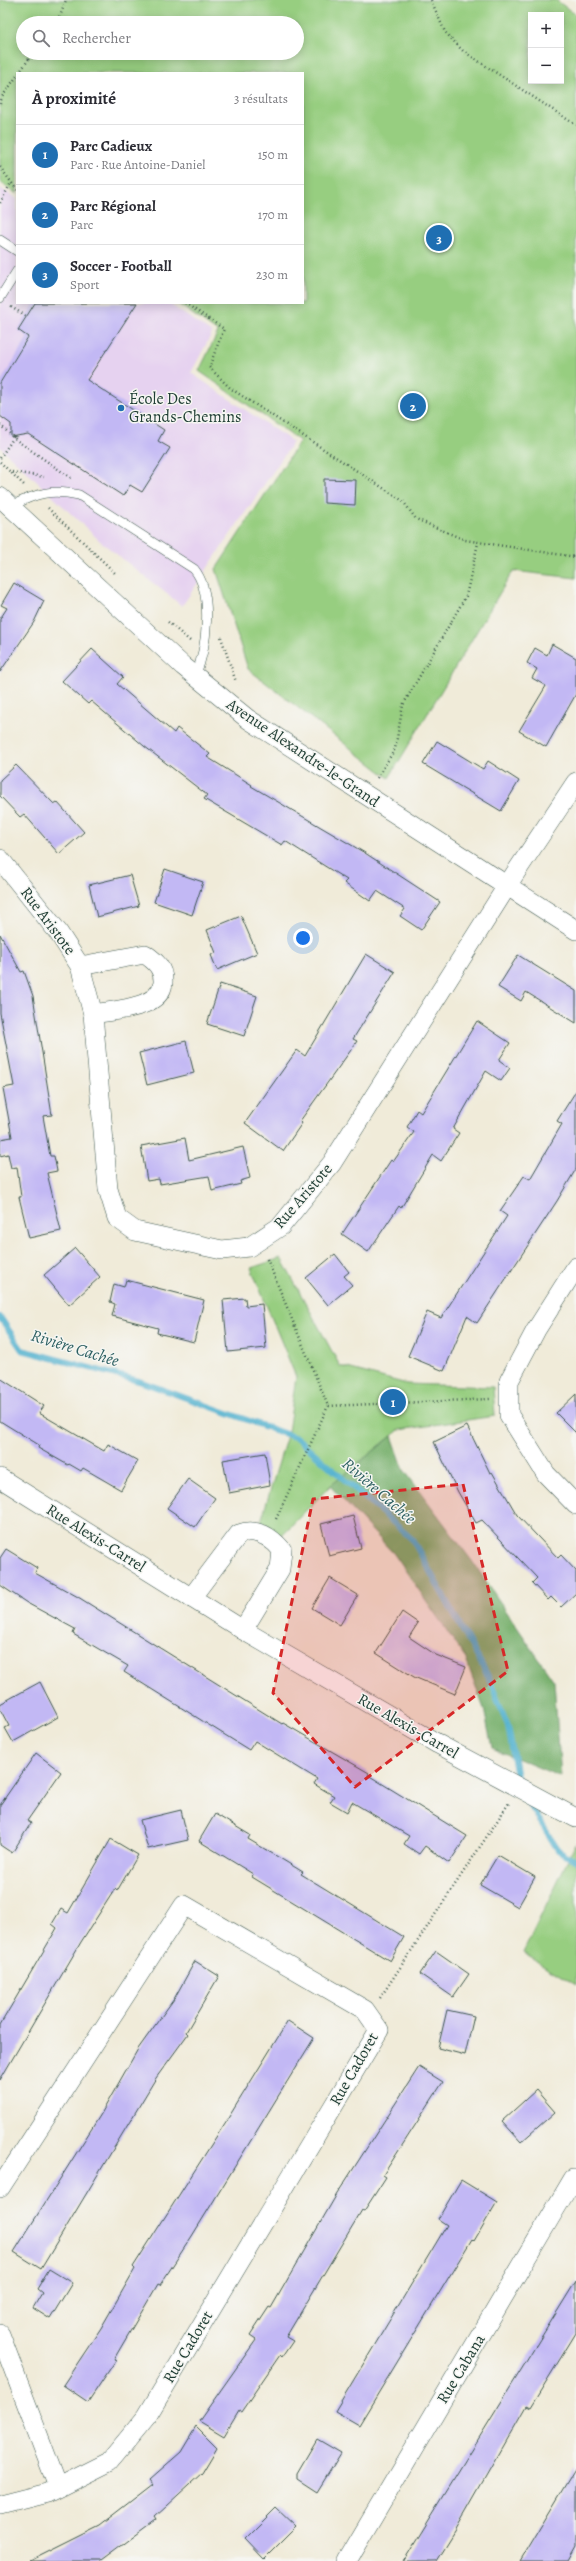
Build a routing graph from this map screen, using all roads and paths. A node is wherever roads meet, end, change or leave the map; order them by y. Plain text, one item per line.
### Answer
1 (66, 0) edge
2 (431, 0) edge
3 (59, 16) edge
4 (28, 60) edge
5 (20, 72) edge
6 (16, 77) edge
7 (0, 104) edge
8 (576, 125) edge
9 (0, 167) edge
10 (11, 183) junction
11 (16, 189) edge
12 (0, 204) edge
13 (0, 240) edge
14 (16, 251) edge
15 (16, 273) edge
16 (0, 298) edge
17 (186, 304) edge
18 (0, 425) edge
19 (14, 437) junction
20 (0, 458) edge
21 (0, 462) edge
22 (11, 471) dead end
23 (76, 481) dead end
24 (4, 507) edge
25 (54, 515) dead end
26 (478, 543) junction
27 (576, 557) edge
28 (118, 576) dead end
29 (162, 617) dead end
30 (177, 630) dead end
31 (195, 676) junction
32 (576, 782) edge
33 (366, 796) junction
34 (0, 859) edge
35 (507, 886) junction
36 (576, 930) edge
37 (80, 966) junction
38 (93, 1014) junction
39 (260, 1240) junction
40 (576, 1267) edge
41 (509, 1398) junction
42 (328, 1406) junction
43 (0, 1478) edge
44 (576, 1505) edge
45 (268, 1538) junction
46 (191, 1598) junction
47 (243, 1630) junction
48 (519, 1788) junction
49 (576, 1818) edge
50 (369, 2015) junction
51 (576, 2179) edge
52 (0, 2188) edge
53 (0, 2334) edge
54 (58, 2487) junction
55 (0, 2505) edge
56 (347, 2561) edge

1 - 3 path
2 - 8 path
4 - 5 path
6 - 7 path
9 - 10 path
10 - 11 path
10 - 12 path
13 - 14 lane
15 - 16 lane
17 - 26 path
18 - 19 path
19 - 20 path
19 - 23 path
21 - 22 path
24 - 31 street, Avenue Alexandre-le-Grand
24 - 31 lane
25 - 28 path
26 - 27 path
26 - 33 path
29 - 30 path
31 - 33 street, Avenue Alexandre-le-Grand
32 - 35 street, Rue Aristote
33 - 35 street, Avenue Alexandre-le-Grand
34 - 37 street, Rue Aristote
35 - 36 street, Avenue Alexandre-le-Grand
35 - 39 street, Rue Aristote
37 - 38 street, Rue Aristote
37 - 38 street, Rue Aristote
38 - 39 street, Rue Aristote
39 - 42 path
40 - 41 street
41 - 42 path
41 - 44 street
42 - 45 path
43 - 46 street, Rue Alexis-Carrel
45 - 46 street
45 - 47 street
46 - 47 street, Rue Alexis-Carrel
47 - 48 street, Rue Alexis-Carrel
48 - 49 street, Rue Alexis-Carrel
48 - 50 path
50 - 52 street, Rue Cadoret
50 - 54 street, Rue Cadoret
51 - 56 street, Rue Cabana
53 - 54 street
54 - 55 street, Rue Cadoret

